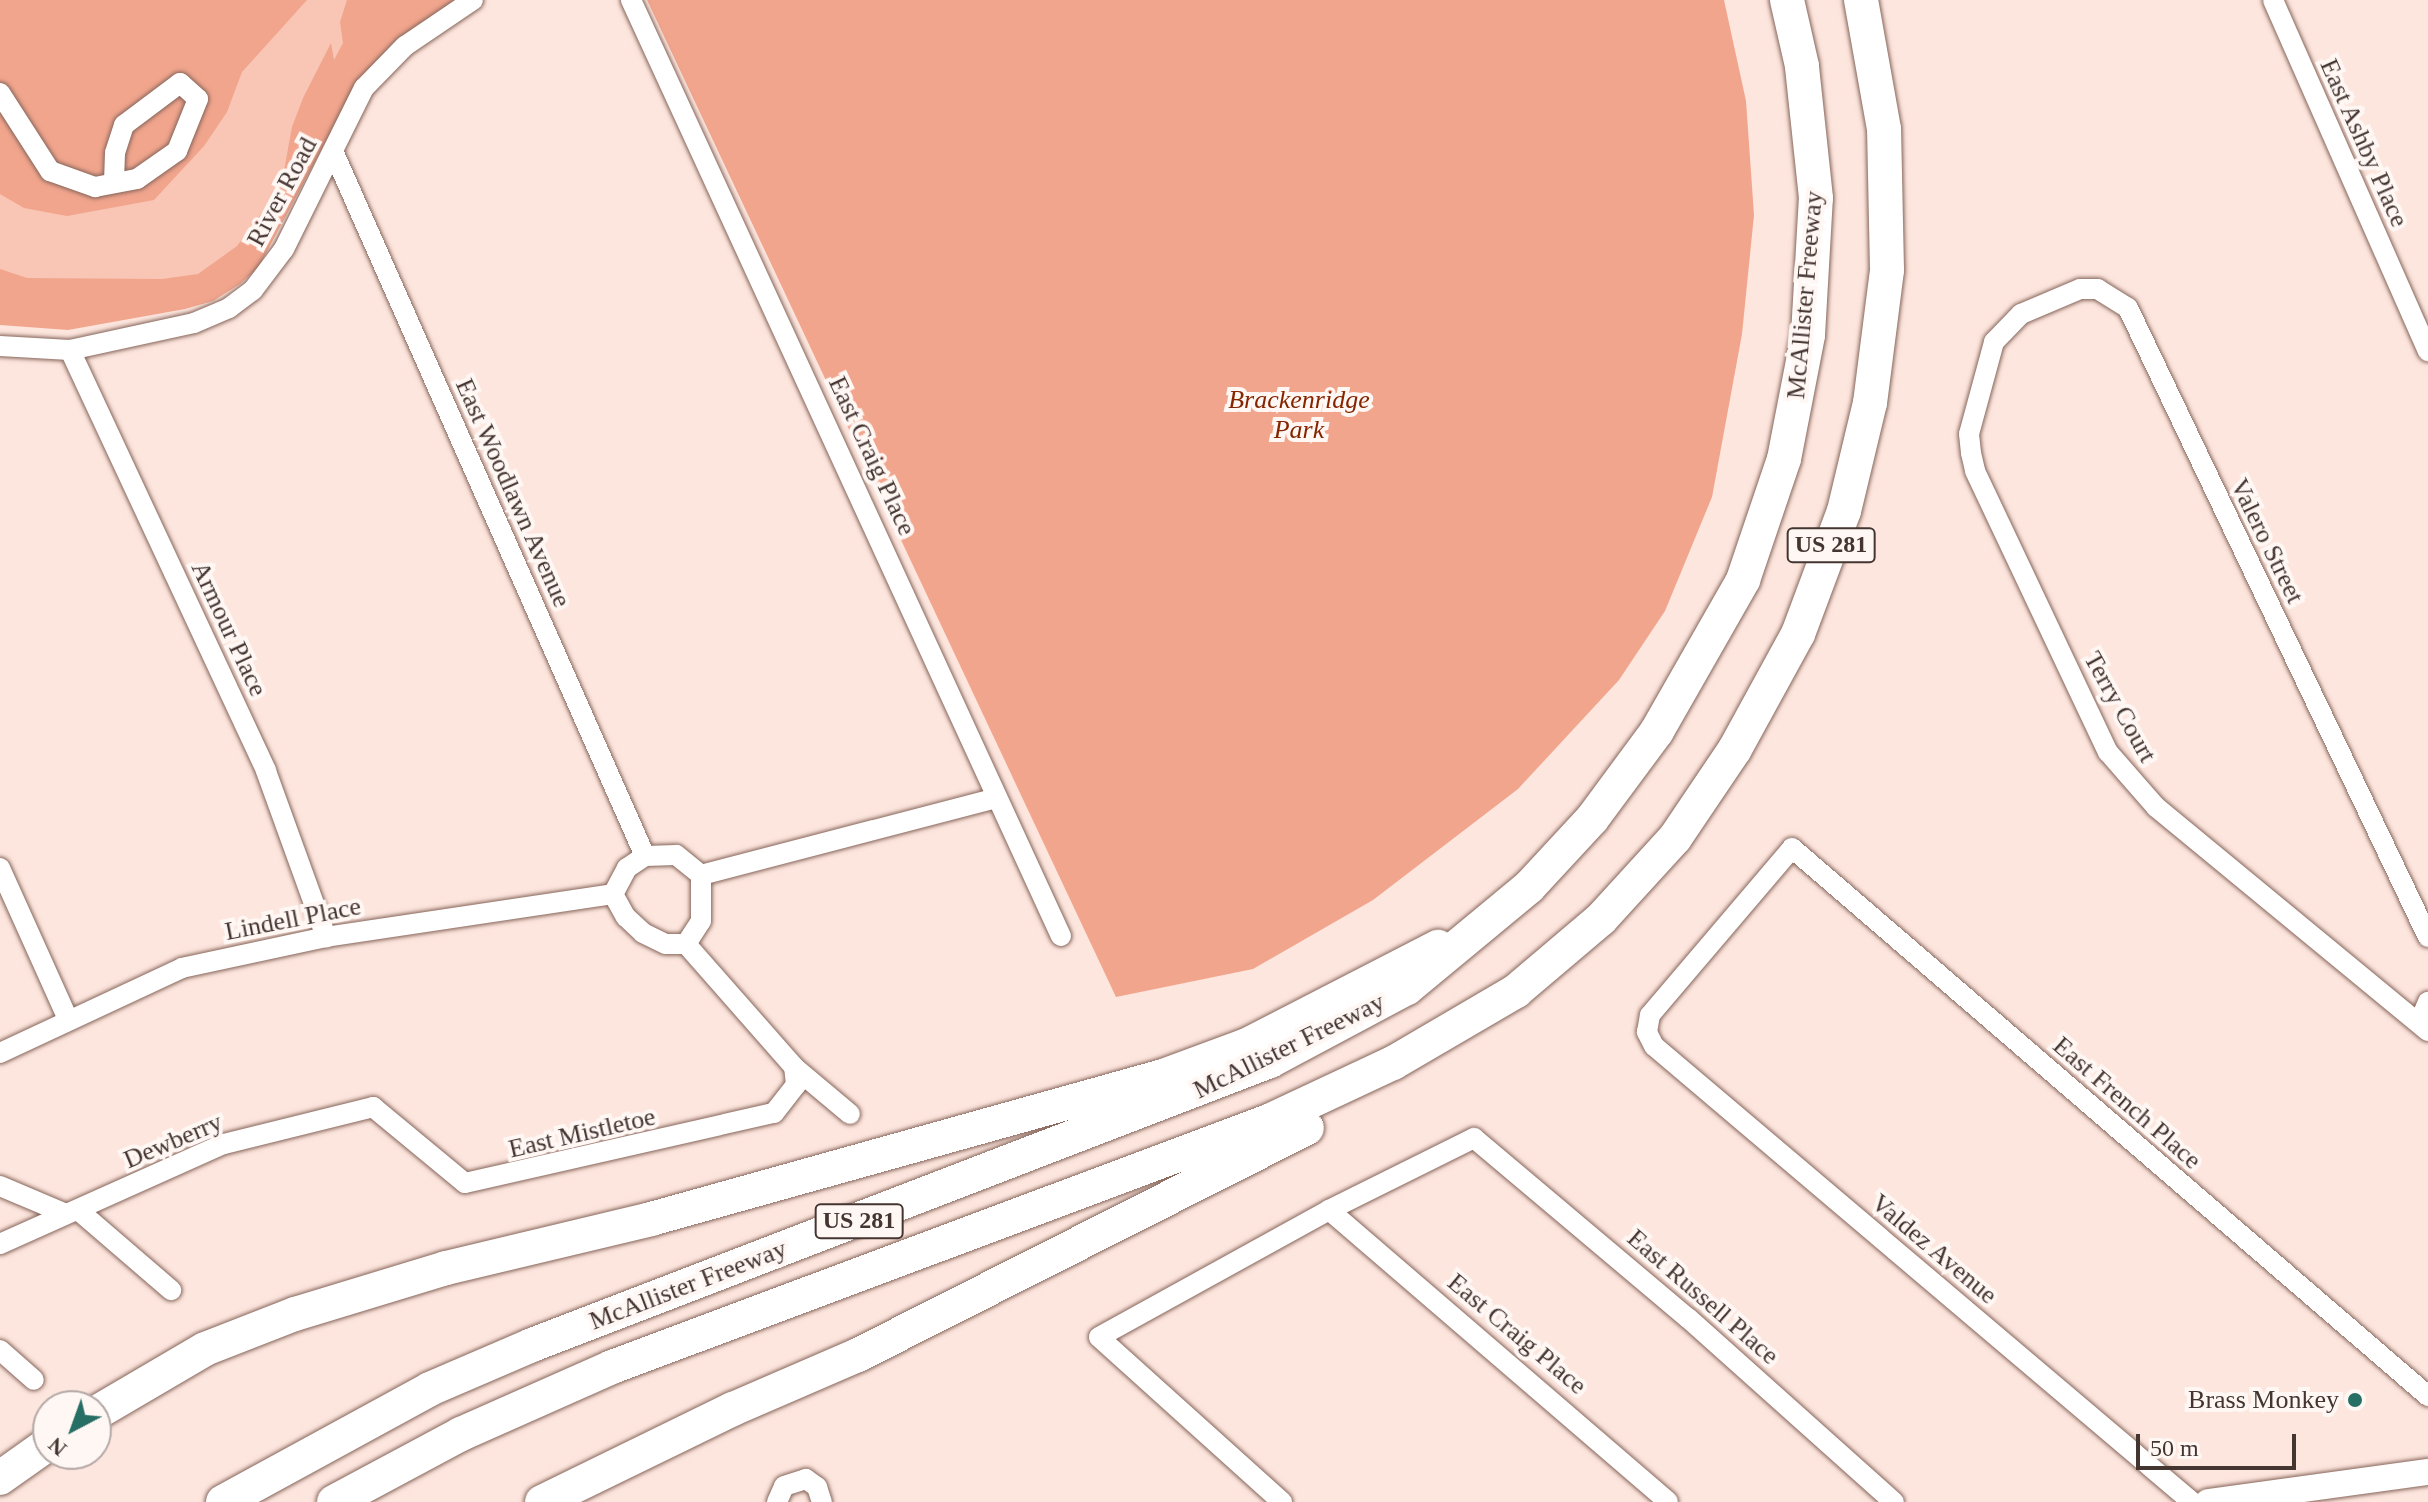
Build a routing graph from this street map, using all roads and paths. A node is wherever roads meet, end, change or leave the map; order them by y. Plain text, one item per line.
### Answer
1 (473, 0) edge
2 (631, 0) edge
3 (1787, 0) edge
4 (1861, 0) edge
5 (2273, 0) edge
6 (0, 93) edge
7 (333, 151) junction
8 (114, 183) junction
9 (1994, 342) joint
10 (0, 346) edge
11 (70, 350) junction
12 (2428, 351) edge
13 (997, 798) junction
14 (1792, 848) joint
15 (645, 856) junction
16 (0, 868) edge
17 (701, 875) junction
18 (613, 894) junction
19 (1485, 925) junction
20 (1061, 936) dead end
21 (326, 937) junction
22 (2428, 937) edge
23 (686, 944) junction
24 (1516, 991) junction
25 (2428, 1002) edge
26 (68, 1019) junction
27 (2423, 1027) edge
28 (0, 1053) edge
29 (794, 1067) junction
30 (373, 1107) joint
31 (850, 1114) dead end
32 (0, 1186) edge
33 (1329, 1210) junction
34 (71, 1211) junction
35 (0, 1244) edge
36 (171, 1290) dead end
37 (0, 1350) edge
38 (34, 1380) dead end
39 (2428, 1396) edge
40 (112, 1404) edge
41 (32, 1455) edge
42 (2428, 1472) edge
43 (0, 1478) edge
44 (2352, 1493) edge
45 (223, 1502) edge
46 (334, 1502) edge
47 (542, 1502) edge
48 (777, 1502) edge
49 (822, 1502) edge
50 (1282, 1502) edge
51 (1668, 1502) edge
52 (1894, 1502) edge
53 (2192, 1502) edge
54 (2208, 1502) edge

1 - 7 street, River Road
2 - 13 street, East Craig Place
3 - 19 highway, McAllister Freeway / US 281
4 - 24 highway, McAllister Freeway / US 281
5 - 12 street, East Ashby Place
6 - 8 street
7 - 11 street, River Road
7 - 15 street, East Woodlawn Avenue
8 - 8 street
9 - 22 street, Valero Street
9 - 27 street, Terry Court
10 - 11 street, River Road
11 - 21 street, Armour Place
13 - 17 street
13 - 20 street, East Craig Place
14 - 39 street, East French Place
14 - 53 street, Valdez Avenue
15 - 17 street
15 - 18 street
16 - 26 street
17 - 23 street
18 - 21 street, Lindell Place
18 - 23 street
19 - 40 highway
19 - 45 highway, McAllister Freeway / US 281
21 - 26 street, Lindell Place
23 - 29 street
24 - 46 highway, McAllister Freeway / US 281
24 - 47 highway
25 - 27 street
26 - 28 street, Lindell Place
29 - 30 street, East Mistletoe
29 - 31 street
30 - 34 street, Dewberry
32 - 34 street
33 - 50 street
33 - 51 street, East Craig Place
33 - 52 street, East Russell Place
34 - 35 street, Dewberry
34 - 36 street
37 - 38 street
41 - 43 highway
42 - 44 main road
44 - 54 main road
48 - 49 street

